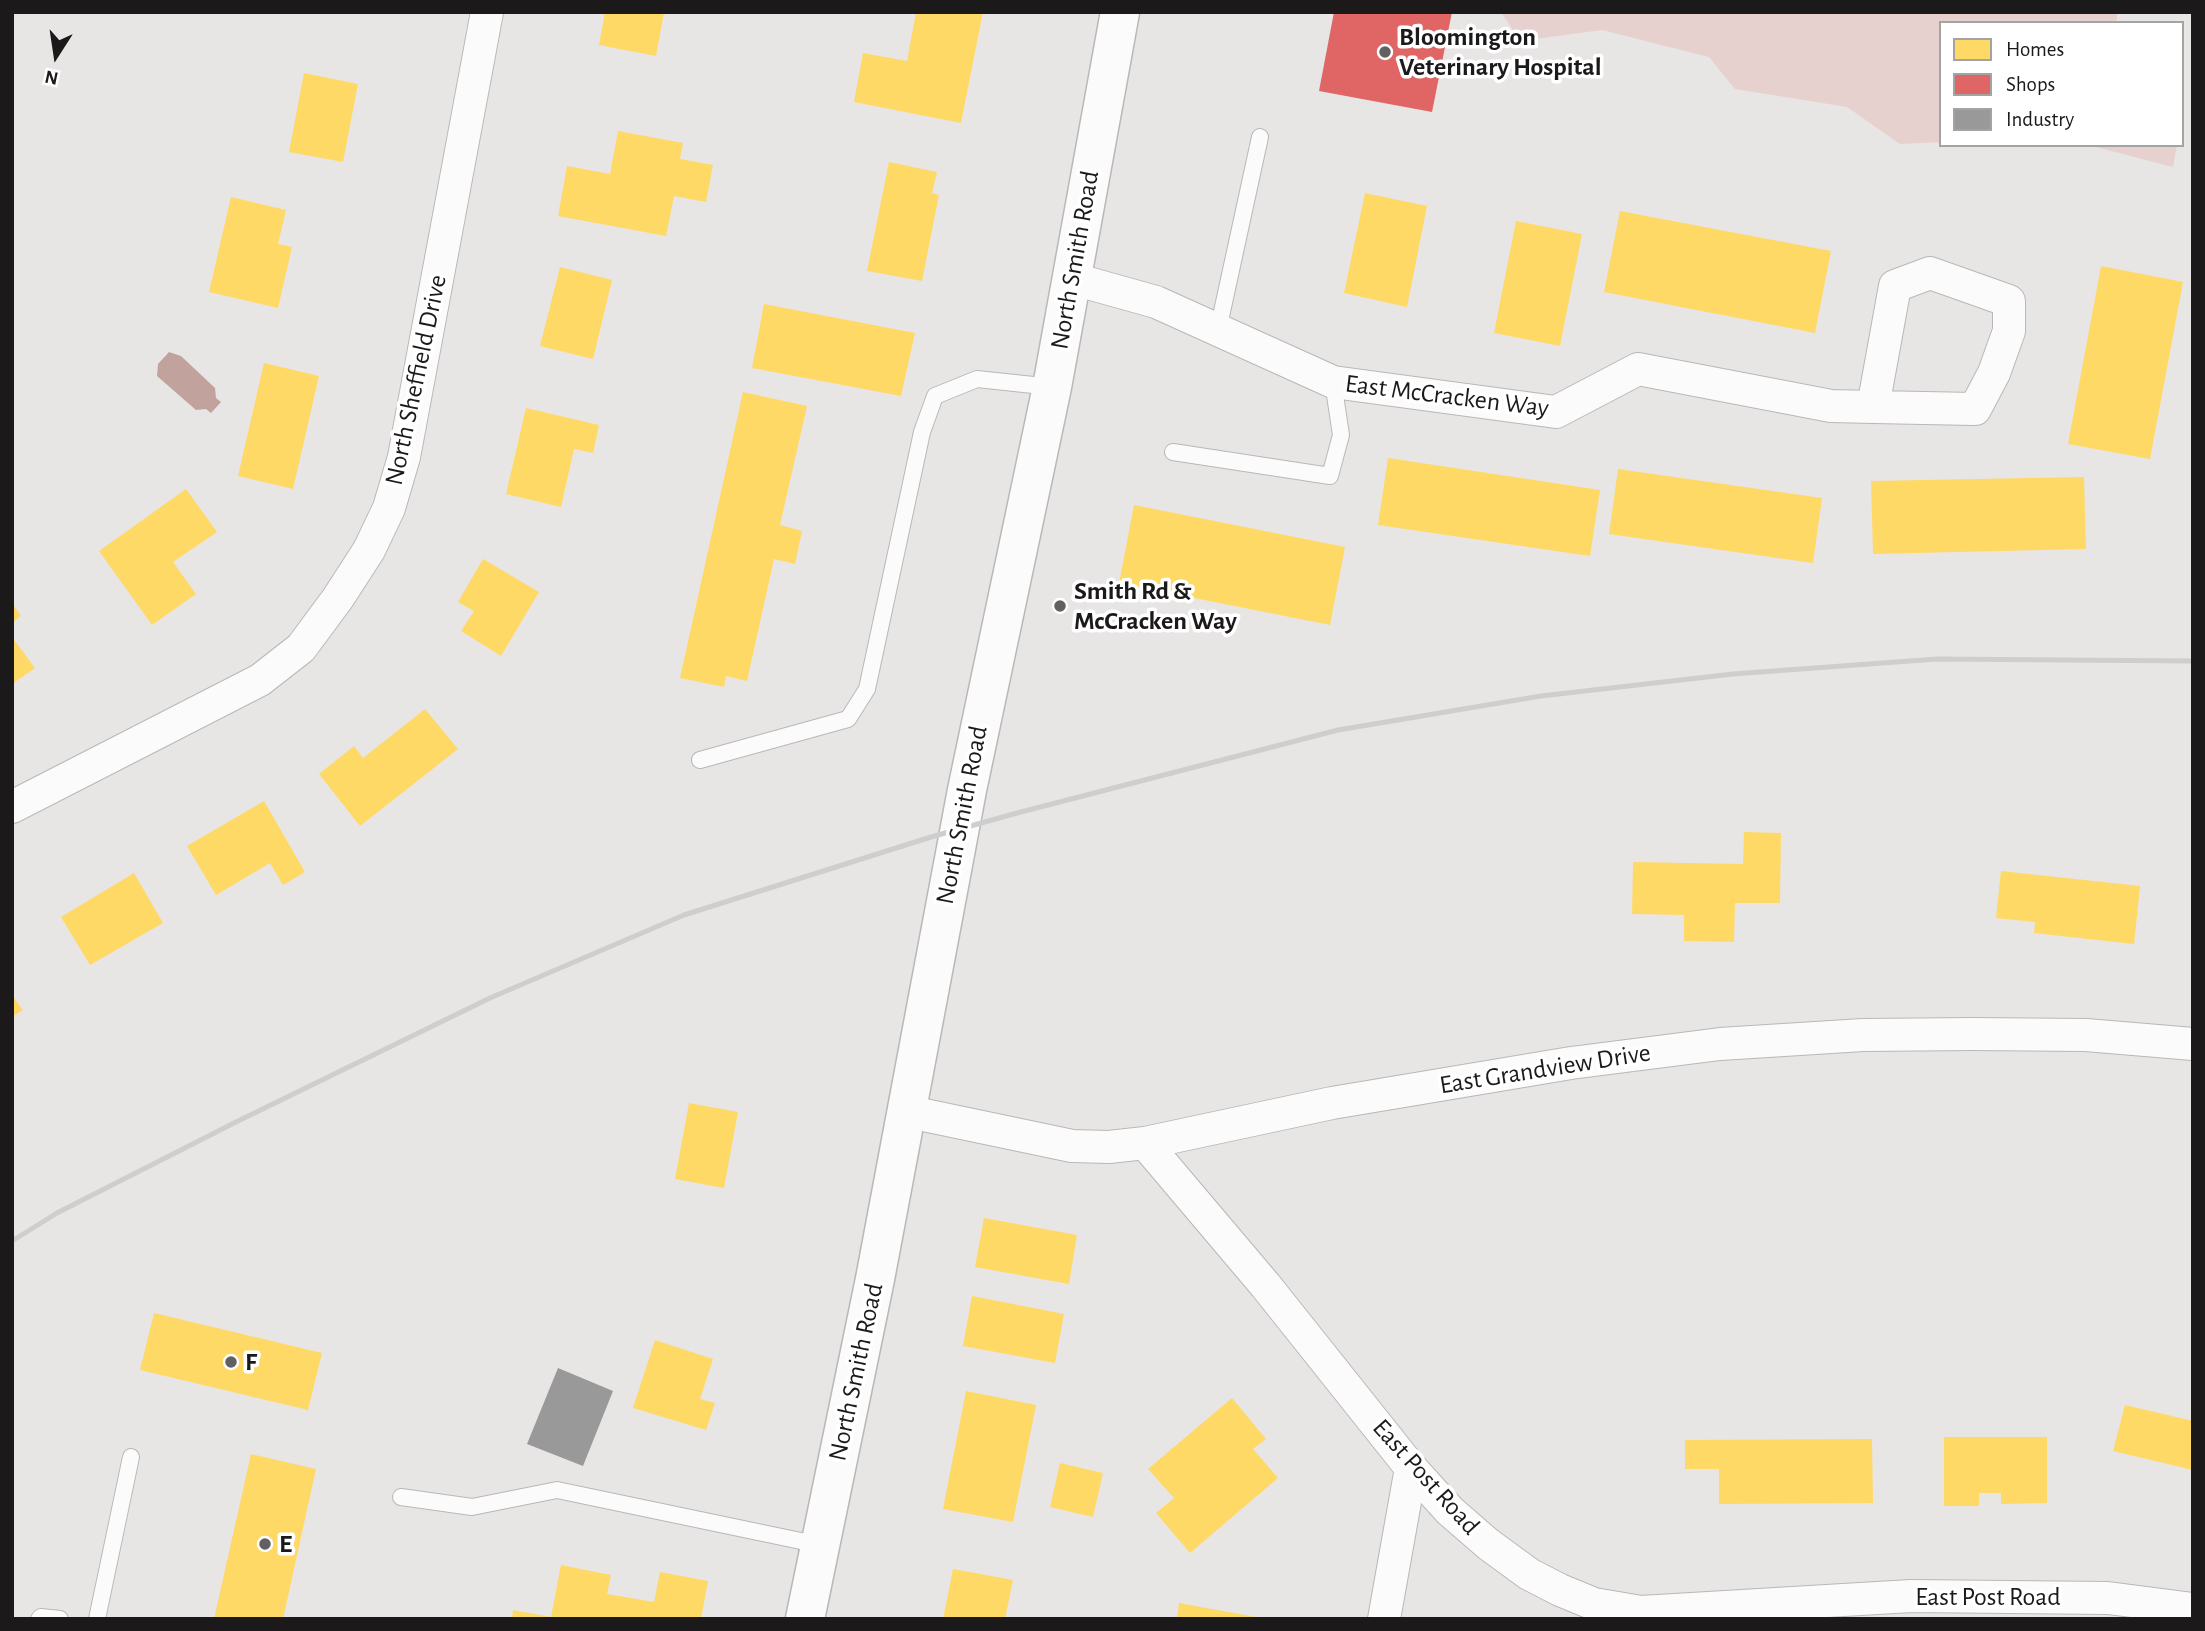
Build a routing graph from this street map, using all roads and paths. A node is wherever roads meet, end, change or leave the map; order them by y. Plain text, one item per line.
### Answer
1 (487, 12) edge
2 (1120, 12) edge
3 (1259, 136) dead end
4 (1070, 278) junction
5 (1218, 330) junction
6 (1333, 382) junction
7 (1052, 387) junction
8 (1873, 407) junction
9 (1173, 452) dead end
10 (699, 760) dead end
11 (12, 807) edge
12 (2193, 1044) edge
13 (905, 1111) junction
14 (1146, 1143) junction
15 (131, 1457) dead end
16 (1411, 1468) junction
17 (401, 1497) dead end
18 (820, 1545) junction
19 (2193, 1609) edge
20 (1597, 1611) edge
21 (39, 1619) edge
22 (60, 1619) edge
23 (97, 1619) edge
24 (805, 1619) edge
25 (1384, 1619) edge

1 - 11 street, North Sheffield Drive
2 - 4 main road, North Smith Road
3 - 5 lane
4 - 5 street, East McCracken Way
4 - 7 main road, North Smith Road
5 - 6 street, East McCracken Way
6 - 8 street, East McCracken Way
6 - 9 lane
7 - 10 lane
7 - 13 main road, North Smith Road
8 - 8 street, East McCracken Way
12 - 14 street, East Grandview Drive
13 - 14 street, East Grandview Drive
13 - 18 main road, North Smith Road
14 - 16 street, East Post Road
15 - 23 lane
16 - 20 street, East Post Road
16 - 25 street
17 - 18 lane
18 - 24 main road, North Smith Road
19 - 20 street, East Post Road
21 - 22 lane

